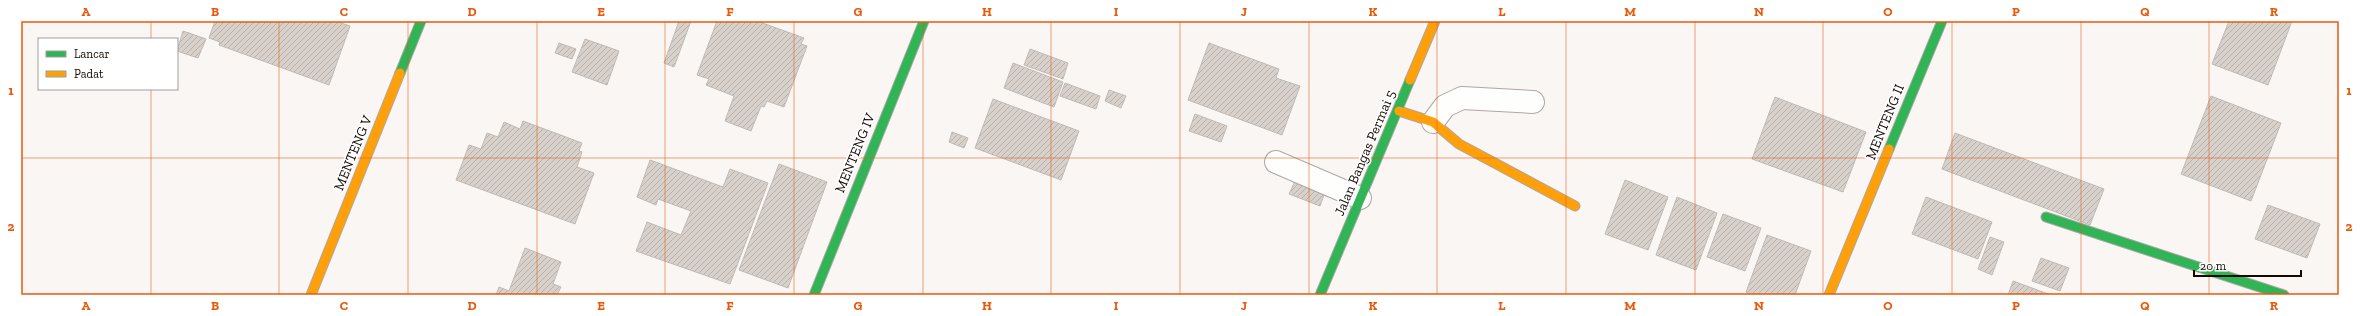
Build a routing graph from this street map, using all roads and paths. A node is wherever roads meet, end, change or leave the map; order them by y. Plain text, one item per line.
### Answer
1 (421, 21) edge
2 (924, 21) edge
3 (1435, 21) edge
4 (1942, 21) edge
5 (1533, 102) dead end
6 (1399, 111) junction
7 (1433, 122) junction
8 (1276, 162) dead end
9 (1360, 198) junction
10 (1575, 206) dead end
11 (2046, 217) dead end
12 (311, 295) edge
13 (814, 295) edge
14 (1320, 295) edge
15 (1829, 295) edge
16 (2284, 295) edge

1 - 12 street, MENTENG V
2 - 13 street, MENTENG IV
3 - 6 street, Jalan Bangas Permai 5
4 - 15 street, MENTENG II
5 - 7 street
6 - 7 street
6 - 9 street, Jalan Bangas Permai 5
7 - 10 street
8 - 9 street
9 - 14 street, Jalan Bangas Permai 5
11 - 16 street

